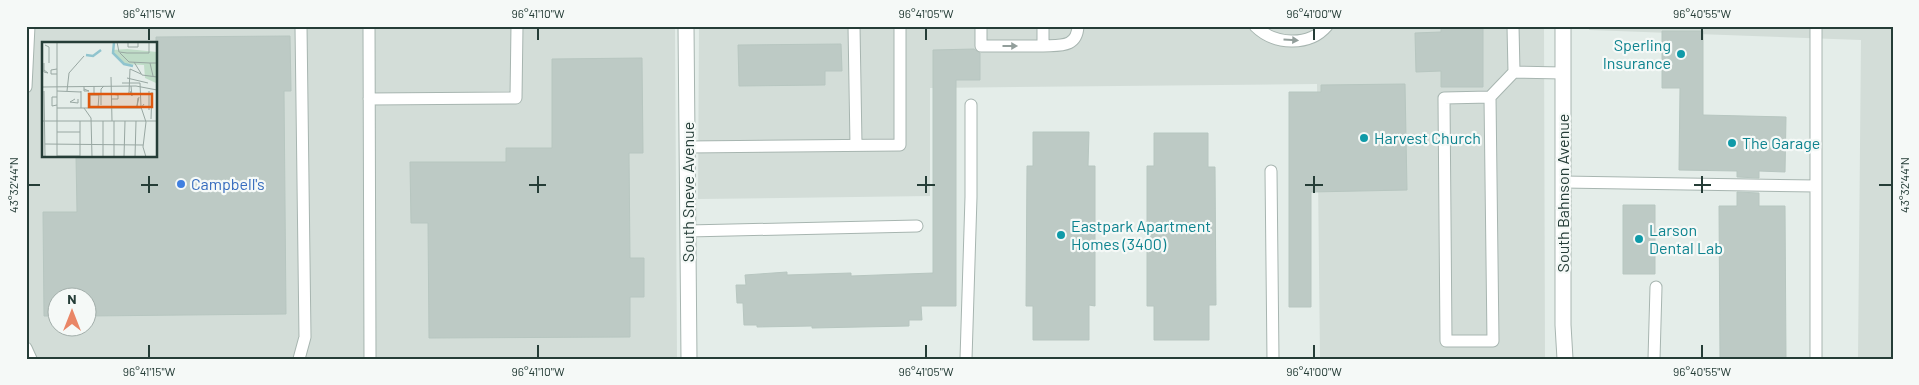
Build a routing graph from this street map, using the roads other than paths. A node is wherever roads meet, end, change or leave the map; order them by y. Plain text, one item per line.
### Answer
1 (29, 26) edge
2 (301, 26) edge
3 (370, 26) edge
4 (517, 26) edge
5 (686, 26) edge
6 (854, 26) edge
7 (900, 26) edge
8 (981, 26) edge
9 (1043, 26) edge
10 (1078, 26) edge
11 (1256, 26) edge
12 (1327, 26) edge
13 (1513, 26) edge
14 (1563, 26) edge
15 (1816, 26) edge
16 (1043, 46) junction
17 (1514, 72) junction
18 (1563, 73) junction
19 (26, 87) edge
20 (1490, 97) junction
21 (370, 99) junction
22 (971, 105) dead end
23 (856, 145) junction
24 (688, 147) junction
25 (1272, 172) dead end
26 (1563, 182) junction
27 (1816, 186) junction
28 (917, 226) dead end
29 (688, 232) junction
30 (1656, 287) dead end
31 (26, 348) edge
32 (30, 359) edge
33 (299, 359) edge
34 (370, 359) edge
35 (689, 359) edge
36 (966, 359) edge
37 (1273, 359) edge
38 (1566, 359) edge
39 (1654, 359) edge
40 (1816, 359) edge

1 - 19 lane
2 - 33 lane
3 - 21 lane
4 - 21 lane
5 - 24 street, South Sneve Avenue
6 - 23 lane
7 - 23 lane
8 -> 16 lane
9 - 16 lane
10 - 16 lane
11 -> 12 lane
13 - 17 lane
14 - 18 street, South Bahnson Avenue
15 - 27 lane
17 - 18 lane
17 - 20 lane
18 - 26 street, South Bahnson Avenue
20 - 20 lane
21 - 34 lane
22 - 36 lane
23 - 24 lane
24 - 29 street, South Sneve Avenue
25 - 37 lane
26 - 27 lane
26 - 38 street, South Bahnson Avenue
27 - 40 lane
28 - 29 lane
29 - 35 street, South Sneve Avenue
30 - 39 lane
31 - 32 lane

